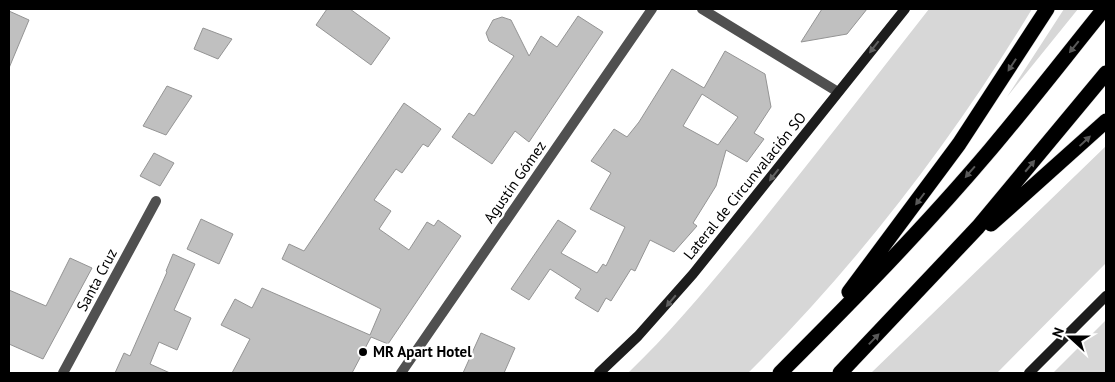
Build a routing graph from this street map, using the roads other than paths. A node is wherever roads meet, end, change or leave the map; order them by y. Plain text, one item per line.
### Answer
1 (652, 9) edge
2 (702, 9) edge
3 (905, 9) edge
4 (1047, 9) edge
5 (1104, 9) edge
6 (1106, 72) edge
7 (838, 92) junction
8 (1106, 121) edge
9 (156, 200) dead end
10 (943, 266) junction
11 (1106, 296) edge
12 (805, 348) junction
13 (63, 373) edge
14 (401, 373) edge
15 (599, 373) edge
16 (780, 373) edge
17 (840, 373) edge
18 (1029, 373) edge

1 - 14 street, Agustín Gómez
2 - 7 street
3 -> 7 street, Lateral de Circunvalación SO
4 -> 12 highway
5 -> 12 highway
10 -> 6 highway
7 -> 15 street, Lateral de Circunvalación SO
10 -> 8 highway
9 - 13 street, Santa Cruz
17 -> 10 highway
11 - 18 street
12 - 16 highway

